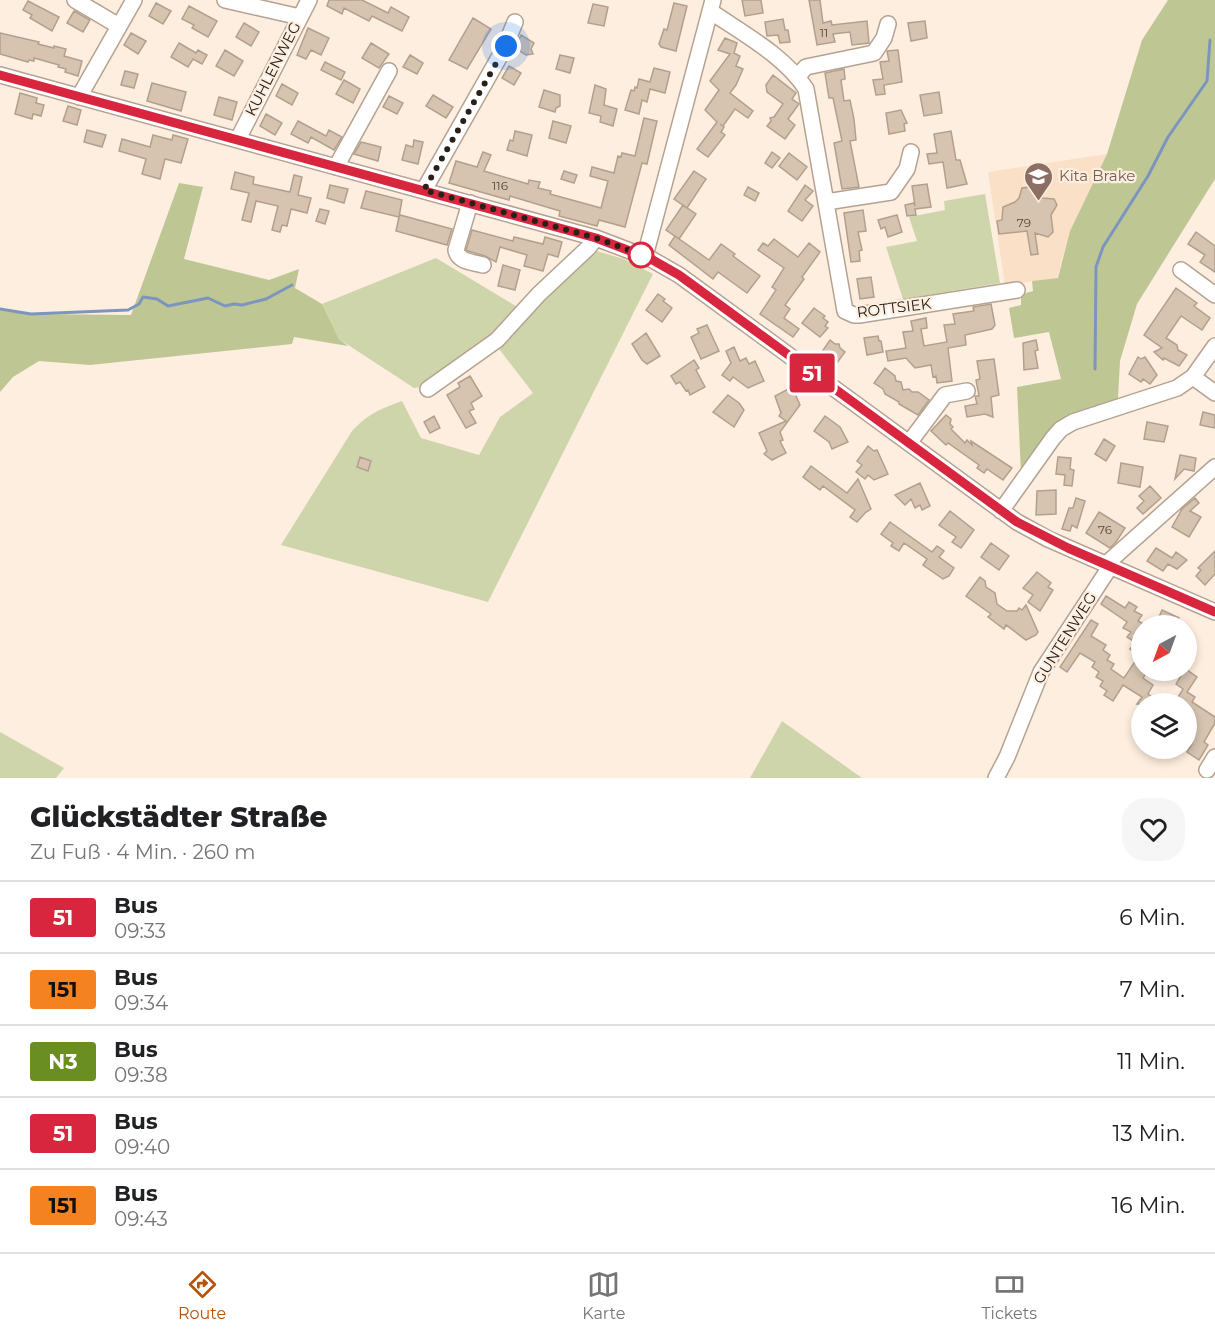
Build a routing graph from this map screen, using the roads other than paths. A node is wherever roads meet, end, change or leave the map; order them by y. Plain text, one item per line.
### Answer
1 (75, 0) edge
2 (134, 0) edge
3 (225, 0) edge
4 (309, 0) edge
5 (712, 5) edge
6 (300, 17) junction
7 (515, 22) dead end
8 (888, 24) dead end
9 (119, 26) junction
10 (389, 71) dead end
11 (0, 75) edge
12 (798, 76) junction
13 (79, 96) junction
14 (238, 139) junction
15 (911, 152) dead end
16 (336, 167) junction
17 (424, 190) junction
18 (826, 202) junction
19 (470, 203) junction
20 (596, 238) junction
21 (645, 256) junction
22 (483, 266) dead end
23 (1181, 270) dead end
24 (1017, 290) dead end
25 (1215, 295) edge
26 (1215, 346) edge
27 (1193, 376) junction
28 (428, 388) dead end
29 (967, 391) dead end
30 (1215, 393) edge
31 (909, 443) junction
32 (1215, 467) edge
33 (1001, 511) junction
34 (1108, 566) junction
35 (1215, 612) edge
36 (996, 778) edge

1 - 9 street
2 - 9 street
3 - 6 street
4 - 6 street, KUHLENWEG
5 - 12 street, ROTTSIEK
5 - 21 street
6 - 14 street, KUHLENWEG
7 - 17 street
8 - 12 street
9 - 13 street
10 - 16 street
11 - 13 street
12 - 18 street, ROTTSIEK
13 - 14 street
14 - 16 street
15 - 18 street
16 - 17 street
17 - 19 street
18 - 24 street, ROTTSIEK
19 - 20 street
19 - 22 street
20 - 21 street
20 - 28 street
21 - 31 street
23 - 25 street
26 - 27 street
27 - 30 street
27 - 33 street
29 - 31 street
31 - 33 street
32 - 34 street, GUNTENWEG
33 - 34 street
34 - 35 street
34 - 36 street, GUNTENWEG

